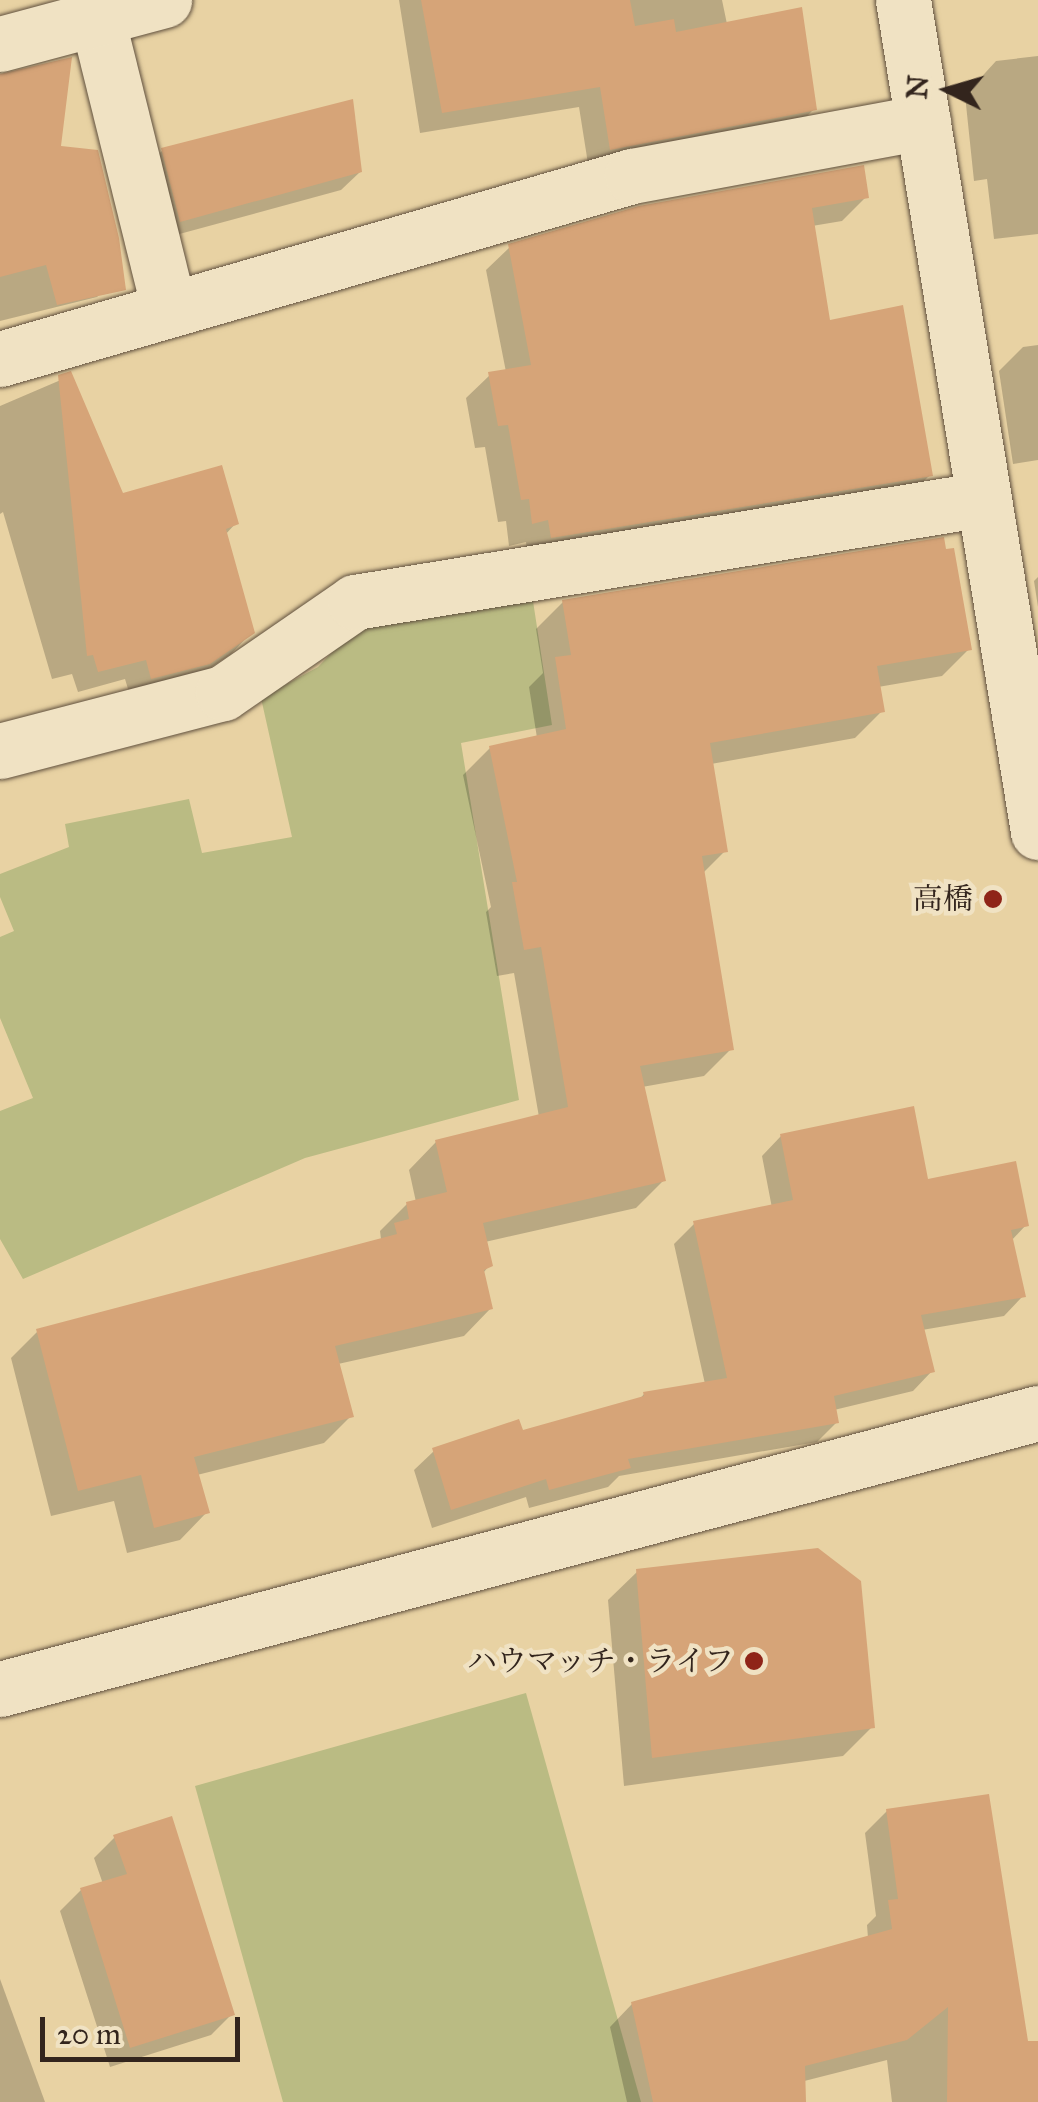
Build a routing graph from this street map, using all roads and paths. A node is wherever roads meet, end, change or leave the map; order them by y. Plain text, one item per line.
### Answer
1 (164, 0) edge
2 (903, 0) edge
3 (97, 18) junction
4 (0, 44) edge
5 (923, 122) junction
6 (169, 308) junction
7 (0, 359) edge
8 (984, 499) junction
9 (0, 751) edge
10 (1038, 832) edge
11 (1038, 1413) edge
12 (0, 1689) edge

1 - 3 street
2 - 5 street
3 - 4 street
3 - 6 street
5 - 6 street
5 - 8 street
6 - 7 street
8 - 9 street
8 - 10 street
11 - 12 street

